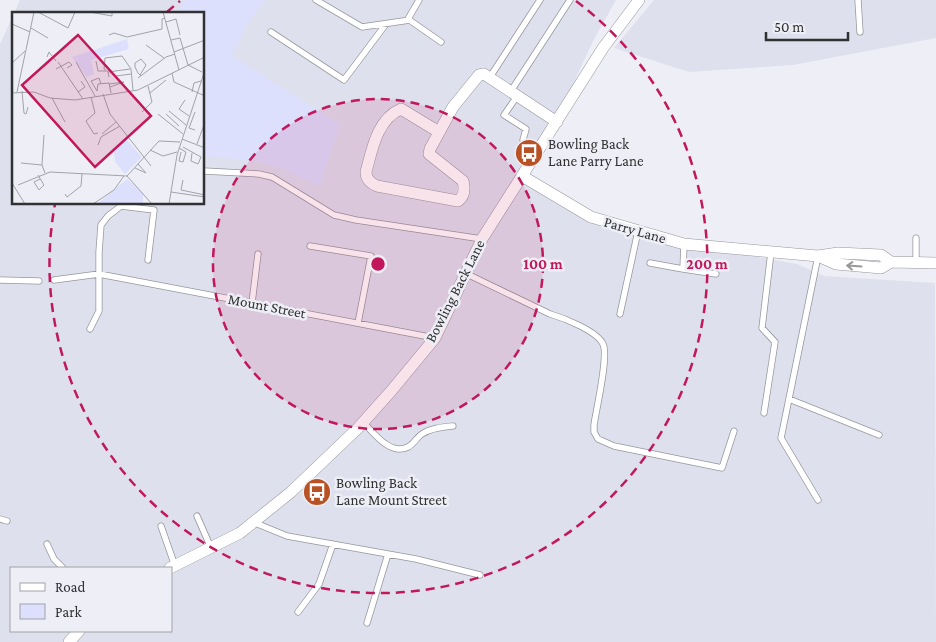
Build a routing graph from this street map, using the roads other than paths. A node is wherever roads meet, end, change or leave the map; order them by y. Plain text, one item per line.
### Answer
1 (316, 0) edge
2 (419, 0) edge
3 (540, 0) edge
4 (570, 0) edge
5 (639, 0) edge
6 (858, 0) edge
7 (410, 20) junction
8 (386, 24) junction
9 (271, 32) dead end
10 (860, 32) dead end
11 (441, 42) dead end
12 (490, 77) junction
13 (515, 93) junction
14 (556, 122) junction
15 (439, 132) junction
16 (523, 140) dead end
17 (205, 171) edge
18 (522, 176) junction
19 (638, 230) junction
20 (916, 238) dead end
21 (482, 239) junction
22 (684, 244) junction
23 (310, 246) dead end
24 (771, 252) junction
25 (258, 254) dead end
26 (818, 256) junction
27 (148, 260) dead end
28 (916, 262) junction
29 (936, 263) edge
30 (650, 264) dead end
31 (683, 269) junction
32 (99, 274) junction
33 (466, 274) junction
34 (716, 274) dead end
35 (0, 280) edge
36 (54, 280) dead end
37 (39, 281) dead end
38 (252, 303) junction
39 (620, 314) dead end
40 (358, 323) junction
41 (90, 329) dead end
42 (435, 338) junction
43 (789, 398) junction
44 (764, 414) dead end
45 (363, 422) junction
46 (453, 426) dead end
47 (734, 431) dead end
48 (879, 434) dead end
49 (818, 500) dead end
50 (197, 516) dead end
51 (0, 519) edge
52 (7, 521) dead end
53 (253, 522) junction
54 (161, 526) dead end
55 (47, 544) dead end
56 (333, 544) junction
57 (211, 548) junction
58 (388, 554) junction
59 (63, 567) edge
60 (172, 567) edge
61 (480, 575) dead end
62 (298, 612) dead end
63 (367, 623) dead end
64 (78, 632) edge
65 (68, 642) edge

1 - 8 lane
2 - 7 lane
3 - 12 lane
4 - 13 lane
5 - 14 street, Bowling Back Lane
6 - 10 lane
7 - 8 lane
7 - 11 lane
8 - 9 lane
12 - 13 street
12 - 15 street
13 - 14 street
13 - 16 lane
14 - 18 street, Bowling Back Lane
15 - 15 street
17 - 21 lane
18 - 19 street, Parry Lane
18 - 21 street, Bowling Back Lane
19 - 22 street, Parry Lane
19 - 39 lane
20 - 28 lane
21 - 33 street, Bowling Back Lane
22 - 24 street, Parry Lane
22 - 31 lane
23 - 40 lane
24 - 26 street, Parry Lane
24 - 44 lane
25 - 38 lane
26 - 28 street, Parry Lane
26 - 43 lane
27 - 32 lane
28 - 29 street, Parry Lane
30 - 31 lane
31 - 34 lane
32 - 36 lane, Mount Street
32 - 38 lane, Mount Street
32 - 41 lane
33 - 42 street, Bowling Back Lane
33 - 47 lane
35 - 37 lane
38 - 40 lane, Mount Street
40 - 42 lane, Mount Street
42 - 45 street, Bowling Back Lane
43 - 48 lane
43 - 49 lane
45 - 46 lane
45 - 53 street, Bowling Back Lane
50 - 57 lane
51 - 52 lane
53 - 56 lane
53 - 57 street, Bowling Back Lane
54 - 60 lane
55 - 59 lane
56 - 58 lane
56 - 62 lane
57 - 60 street, Bowling Back Lane
58 - 61 lane
58 - 63 lane
64 - 65 street

